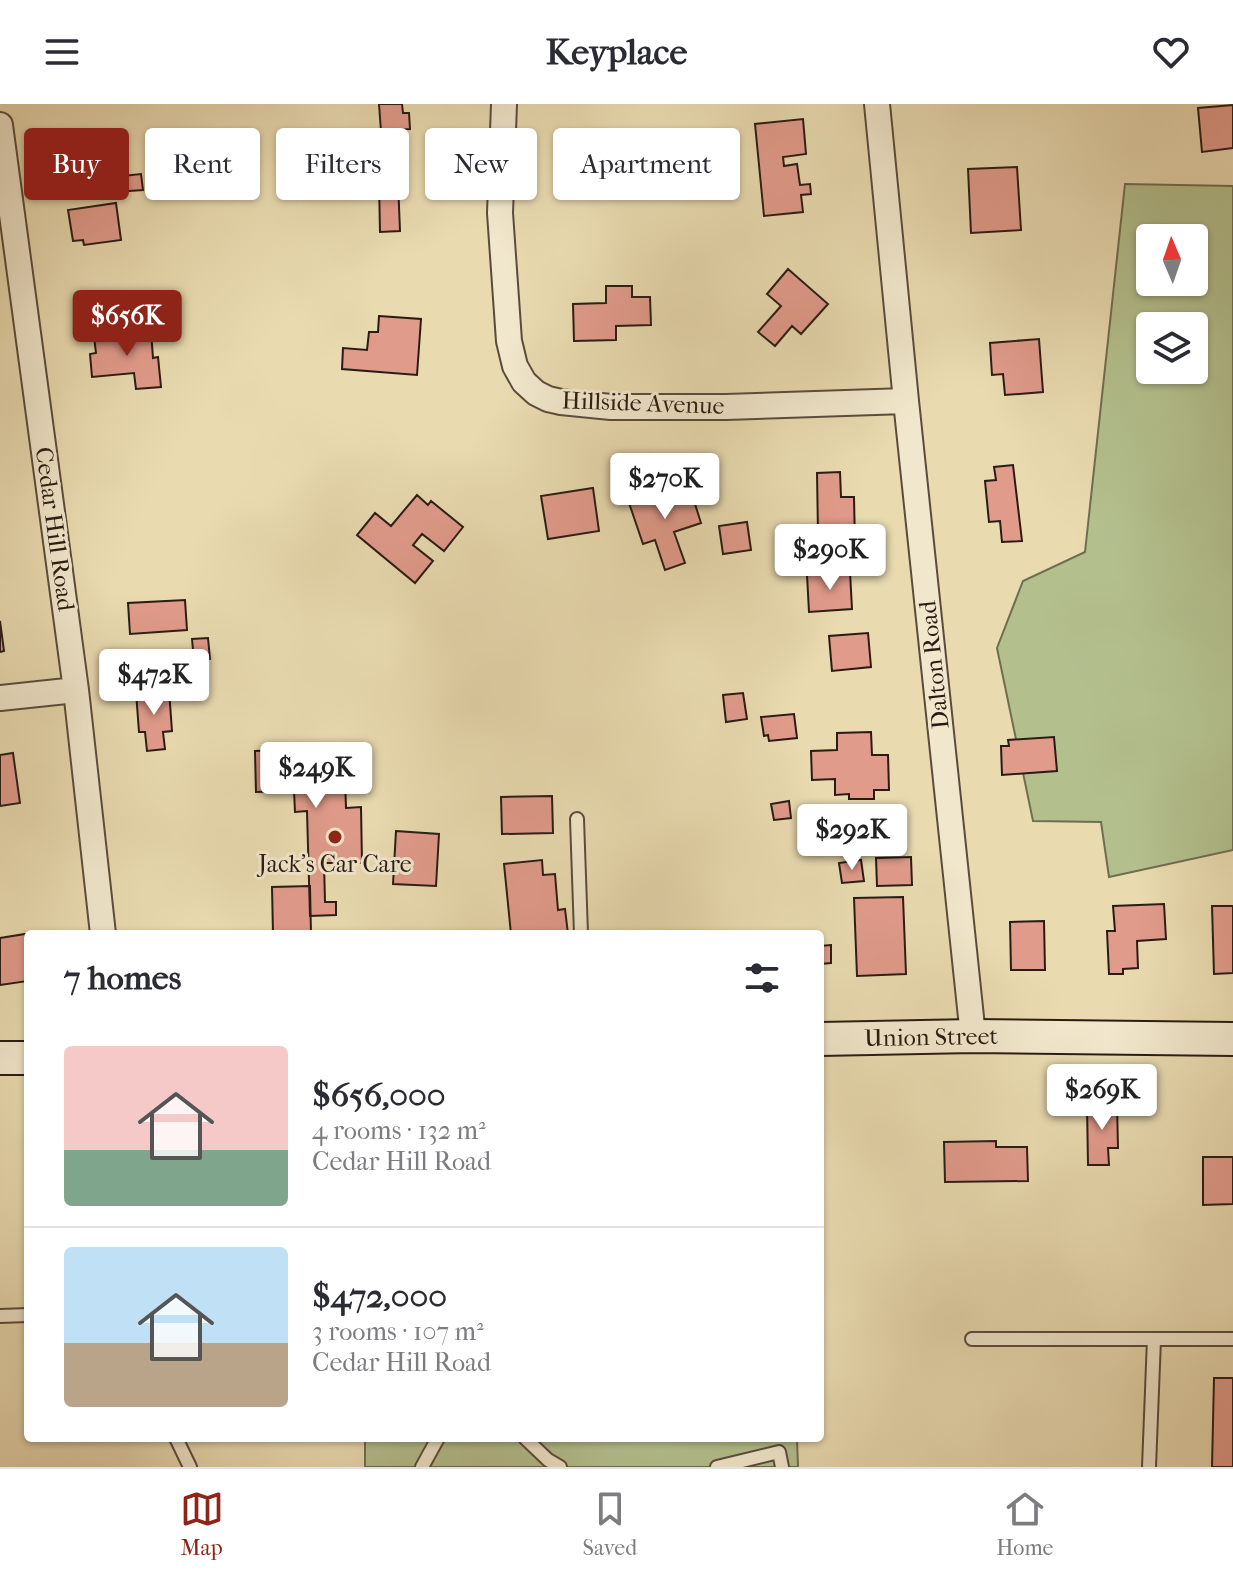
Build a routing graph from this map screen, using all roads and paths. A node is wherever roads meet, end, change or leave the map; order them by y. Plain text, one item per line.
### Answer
1 (504, 104) edge
2 (877, 104) edge
3 (0, 125) edge
4 (906, 401) junction
5 (76, 690) junction
6 (0, 698) edge
7 (577, 819) dead end
8 (103, 930) edge
9 (581, 930) edge
10 (973, 1036) junction
11 (824, 1039) edge
12 (1233, 1039) edge
13 (0, 1058) edge
14 (24, 1058) edge
15 (24, 1315) edge
16 (0, 1316) edge
17 (972, 1339) dead end
18 (1154, 1339) junction
19 (1233, 1339) edge
20 (178, 1442) edge
21 (436, 1442) edge
22 (529, 1442) edge
23 (778, 1445) edge
24 (190, 1467) edge
25 (422, 1467) edge
26 (560, 1467) edge
27 (717, 1467) edge
28 (775, 1467) edge
29 (782, 1467) edge
30 (1149, 1467) edge

1 - 4 street, Hillside Avenue
2 - 4 street, Dalton Road
3 - 5 street, Cedar Hill Road
4 - 10 street, Dalton Road
5 - 6 street
5 - 8 street, Cedar Hill Road
7 - 9 lane
10 - 11 main road, Union Street
10 - 12 main road, Union Street
13 - 14 main road
15 - 16 lane
17 - 18 lane
18 - 19 lane
18 - 30 lane
20 - 24 lane
21 - 25 lane
22 - 26 lane
23 - 27 lane
23 - 28 lane
23 - 29 lane

